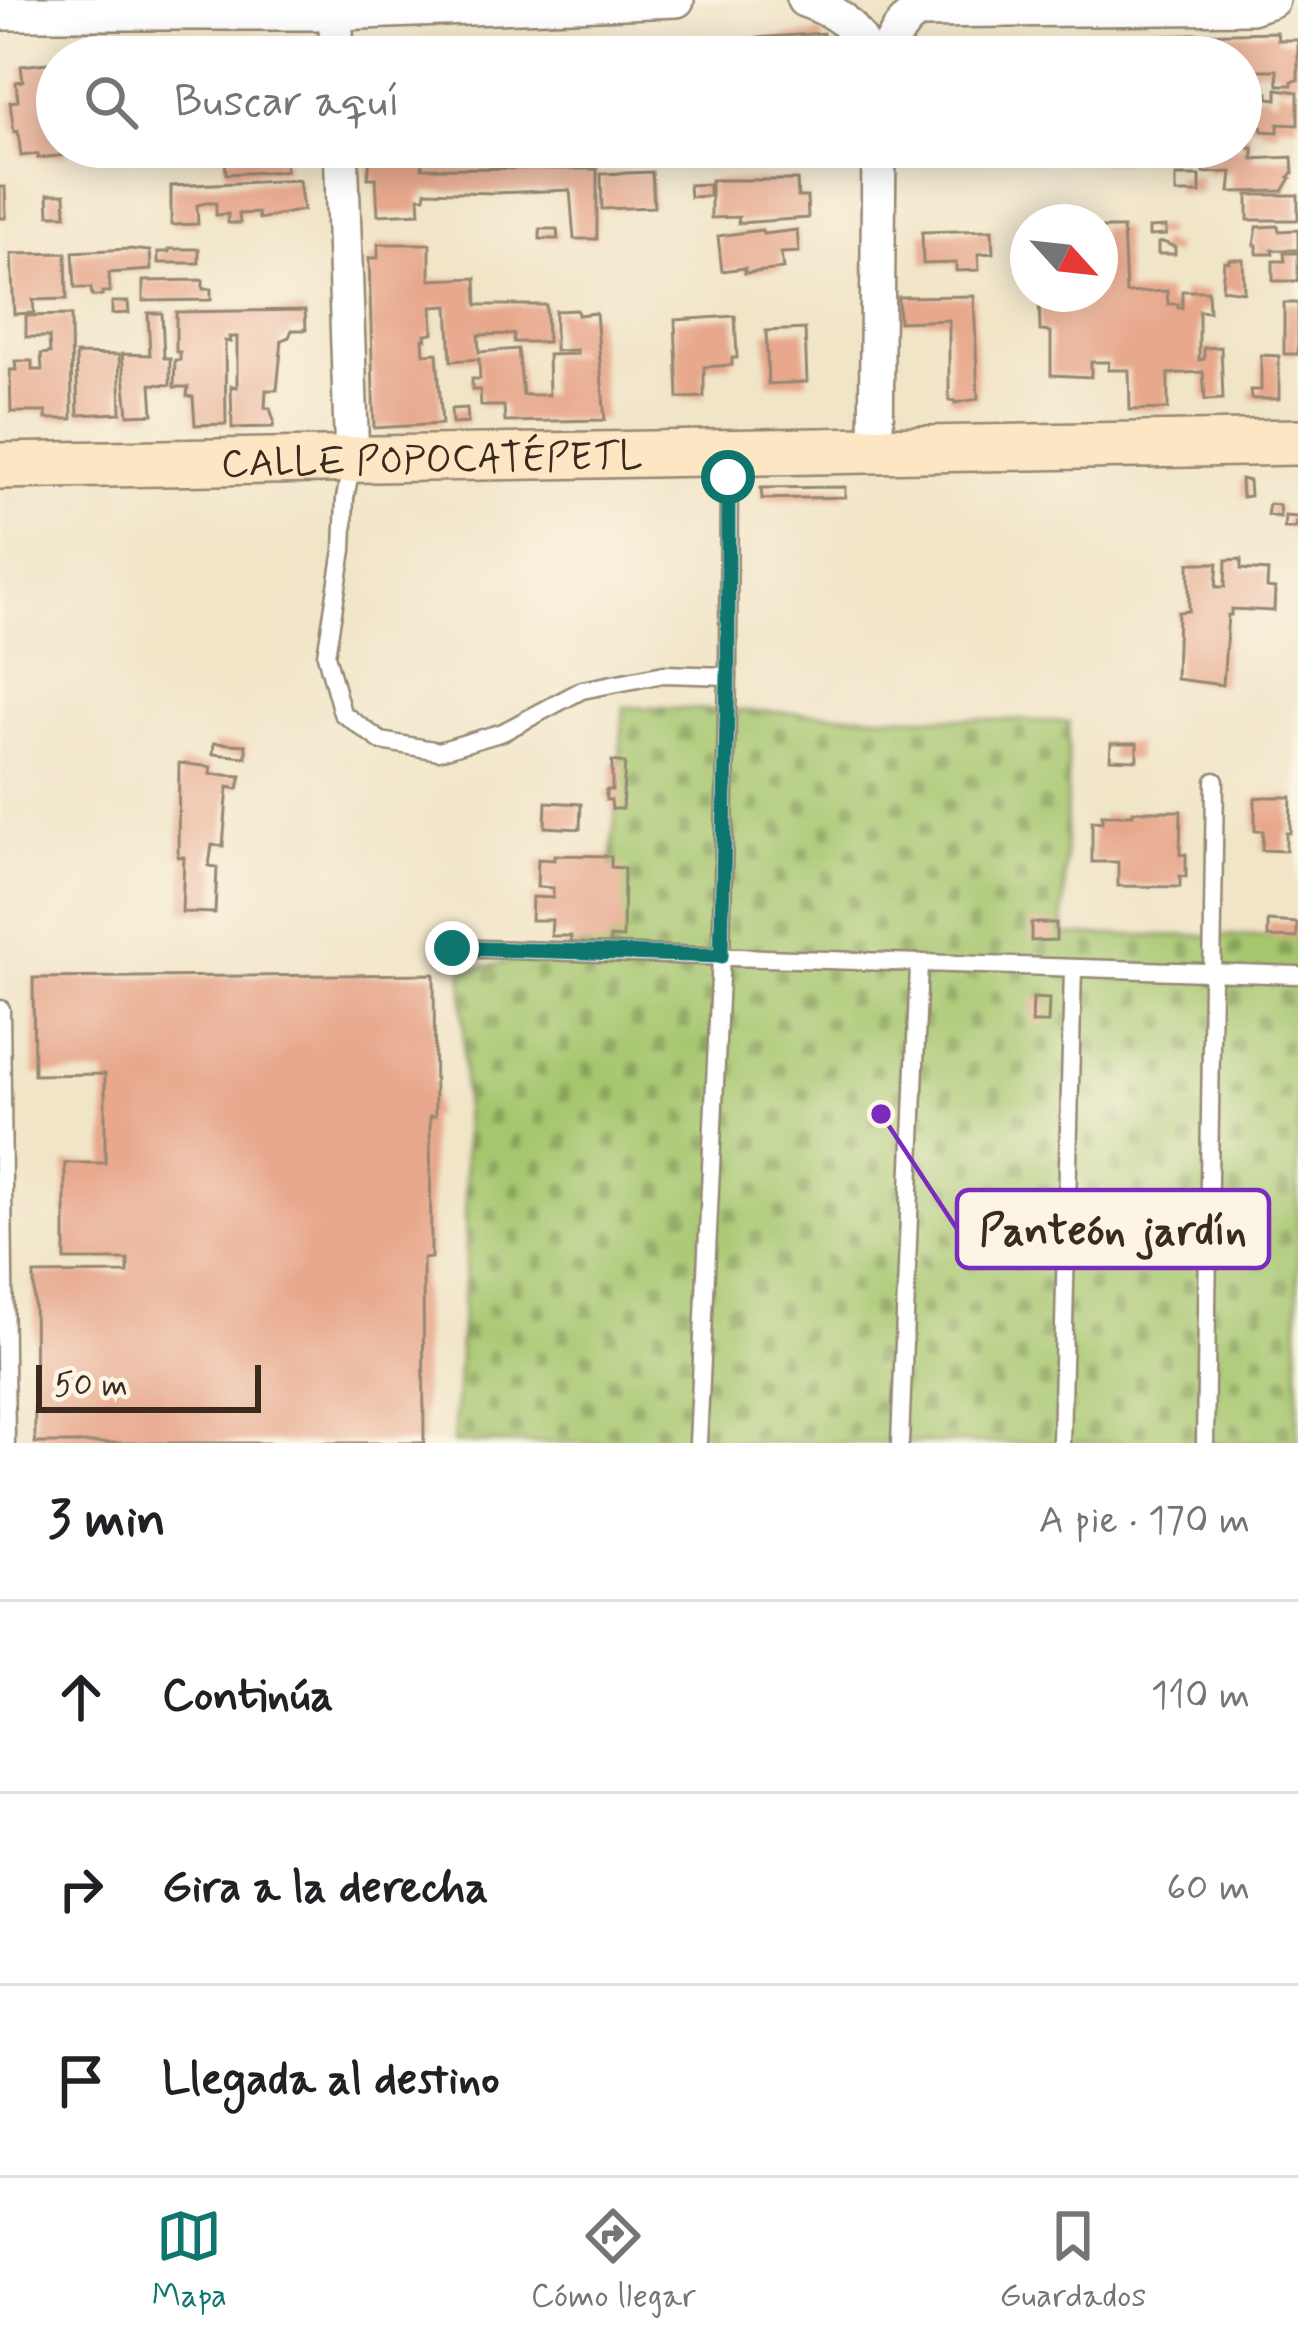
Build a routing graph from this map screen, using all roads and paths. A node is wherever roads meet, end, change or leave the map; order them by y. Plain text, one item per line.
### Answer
1 (677, 0) edge
2 (804, 0) edge
3 (1272, 0) edge
4 (603, 1) edge
5 (336, 6) edge
6 (0, 13) edge
7 (337, 36) edge
8 (857, 36) edge
9 (894, 36) edge
10 (341, 168) edge
11 (879, 168) edge
12 (1298, 442) edge
13 (876, 448) junction
14 (729, 451) junction
15 (352, 460) junction
16 (0, 466) edge
17 (728, 676) junction
18 (1215, 781) dead end
19 (452, 948) dead end
20 (721, 956) junction
21 (919, 964) junction
22 (1073, 968) junction
23 (1214, 973) junction
24 (1298, 975) edge
25 (1, 1009) edge
26 (6, 1443) edge
27 (698, 1443) edge
28 (900, 1443) edge
29 (1061, 1443) edge
30 (1205, 1443) edge

1 - 4 street
2 - 8 street
3 - 9 street
4 - 5 street
5 - 6 street
5 - 7 street
10 - 15 street
11 - 13 street
12 - 13 main road, CALLE POPOCATÉPETL
13 - 14 main road, CALLE POPOCATÉPETL
14 - 15 main road, CALLE POPOCATÉPETL
14 - 17 lane
15 - 16 main road, CALLE POPOCATÉPETL
15 - 17 lane
17 - 20 lane
18 - 23 lane
19 - 20 lane
20 - 21 lane
20 - 27 lane
21 - 22 lane
21 - 28 lane
22 - 23 lane
22 - 29 lane
23 - 24 lane
23 - 30 lane
25 - 26 lane

